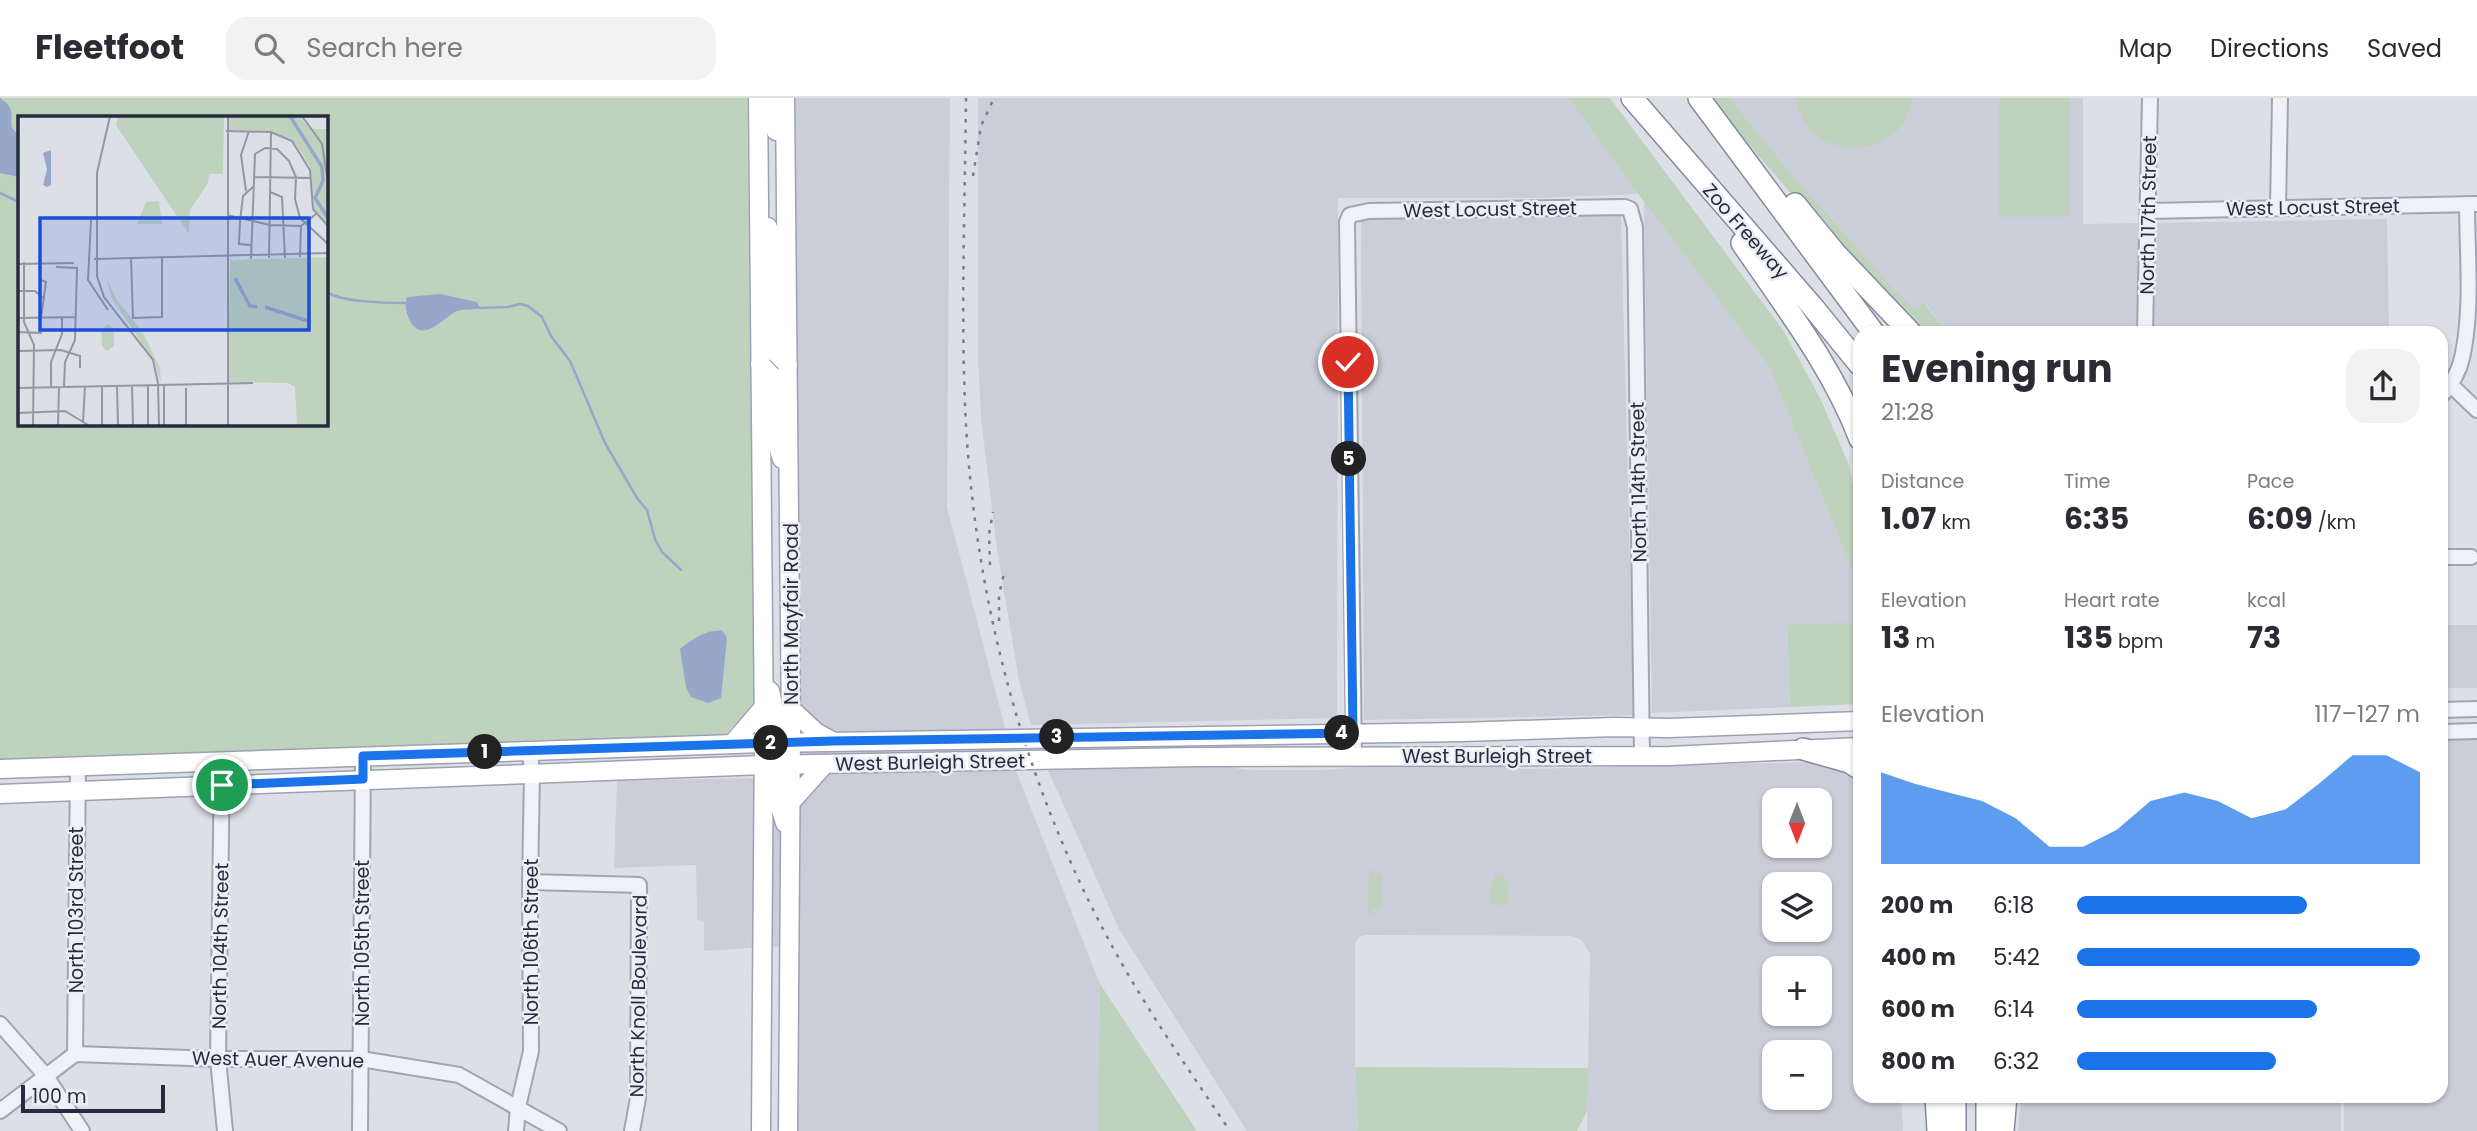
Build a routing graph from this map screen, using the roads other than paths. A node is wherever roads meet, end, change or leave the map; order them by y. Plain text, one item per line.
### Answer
1 (758, 98) edge
2 (771, 98) edge
3 (785, 98) edge
4 (1632, 98) edge
5 (1699, 98) edge
6 (2150, 98) edge
7 (2280, 98) edge
8 (1727, 134) junction
9 (1689, 166) junction
10 (759, 179) junction
11 (786, 186) junction
12 (2472, 204) edge
13 (2278, 207) junction
14 (1630, 209) joint
15 (2149, 211) junction
16 (1869, 326) edge
17 (1904, 326) edge
18 (2145, 326) edge
19 (1853, 356) edge
20 (760, 364) junction
21 (788, 365) junction
22 (2448, 386) edge
23 (2448, 391) edge
24 (2477, 410) edge
25 (1853, 422) edge
26 (789, 478) junction
27 (2448, 557) edge
28 (2471, 557) dead end
29 (764, 671) junction
30 (764, 707) junction
31 (791, 709) junction
32 (2477, 709) edge
33 (2448, 710) edge
34 (1853, 721) edge
35 (1643, 727) junction
36 (2477, 731) edge
37 (2448, 732) edge
38 (1353, 733) junction
39 (833, 741) junction
40 (779, 743) junction
41 (732, 744) junction
42 (1853, 747) edge
43 (1803, 749) junction
44 (530, 751) junction
45 (363, 756) junction
46 (1354, 756) junction
47 (1642, 756) junction
48 (222, 761) junction
49 (824, 764) junction
50 (776, 765) junction
51 (1853, 765) edge
52 (78, 766) junction
53 (0, 769) edge
54 (532, 775) junction
55 (363, 779) junction
56 (222, 785) junction
57 (78, 791) junction
58 (0, 794) edge
59 (791, 802) junction
60 (790, 839) junction
61 (530, 882) junction
62 (0, 1024) edge
63 (75, 1054) junction
64 (218, 1059) junction
65 (362, 1059) junction
66 (46, 1076) junction
67 (1936, 1103) edge
68 (1955, 1103) edge
69 (1987, 1103) edge
70 (2005, 1103) edge
71 (518, 1107) junction
72 (0, 1111) edge
73 (82, 1131) edge
74 (225, 1131) edge
75 (360, 1131) edge
76 (516, 1131) edge
77 (559, 1131) edge
78 (632, 1131) edge
79 (761, 1131) edge
80 (788, 1131) edge
81 (1938, 1131) edge
82 (1955, 1131) edge
83 (1987, 1131) edge
84 (2003, 1131) edge

1 - 10 main road, North Mayfair Road
2 - 11 main road
3 - 11 main road, North Mayfair Road
4 - 9 highway, Zoo Freeway
5 - 8 highway, Zoo Freeway
6 - 15 street, North 117th Street
7 - 13 street
8 - 16 highway, Zoo Freeway
8 - 17 highway
9 - 19 highway, Zoo Freeway
9 - 25 highway
10 - 20 main road, North Mayfair Road
10 - 21 main road
11 - 21 main road, North Mayfair Road
12 - 13 street, West Locust Street
12 - 22 street
13 - 15 street, West Locust Street
14 - 35 street, North 114th Street
14 - 38 street, West Locust Street
15 - 18 street, North 117th Street
20 - 26 main road
20 - 29 main road, North Mayfair Road
21 - 26 main road, North Mayfair Road
23 - 24 street
26 - 31 main road, North Mayfair Road
27 - 28 street
29 - 30 main road, North Mayfair Road
29 - 40 main road
30 - 40 main road, North Mayfair Road
30 - 41 main road
31 - 39 main road
31 - 40 main road, North Mayfair Road
32 - 33 street
34 - 35 main road, West Burleigh Street
35 - 38 main road, West Burleigh Street
35 - 47 street, North 114th Street
36 - 37 street
38 - 39 main road, West Burleigh Street
38 - 46 street
39 - 40 main road, West Burleigh Street
40 - 41 main road, West Burleigh Street
40 - 50 main road, North Mayfair Road
40 - 50 main road
41 - 44 main road, West Burleigh Street
42 - 43 main road, West Burleigh Street
43 - 47 main road, West Burleigh Street
43 - 51 highway
44 - 45 main road, West Burleigh Street
44 - 54 street, North 106th Street
45 - 48 main road, West Burleigh Street
45 - 55 street, North 105th Street
46 - 47 main road, West Burleigh Street
46 - 49 main road, West Burleigh Street
48 - 52 main road, West Burleigh Street
48 - 56 street, North 104th Street
49 - 50 main road, West Burleigh Street
49 - 59 main road
50 - 54 main road, West Burleigh Street
50 - 59 main road, North Mayfair Road
50 - 60 main road
50 - 79 main road, North Mayfair Road
52 - 53 main road, West Burleigh Street
52 - 57 street, North 103rd Street
54 - 55 main road, West Burleigh Street
54 - 61 street, North 106th Street
55 - 56 main road, West Burleigh Street
55 - 65 street, North 105th Street
56 - 57 main road, West Burleigh Street
56 - 64 street, North 104th Street
57 - 58 main road, West Burleigh Street
57 - 63 street, North 103rd Street
59 - 60 main road, North Mayfair Road
60 - 80 main road, North Mayfair Road
61 - 71 street, North 106th Street
61 - 78 street, North Knoll Boulevard
62 - 66 street
63 - 64 street, West Auer Avenue
63 - 66 street
64 - 65 street, West Auer Avenue
64 - 74 street, North 104th Street
65 - 71 street, West Auer Avenue
65 - 75 street, North 105th Street
66 - 72 street
66 - 73 street
67 - 81 highway
68 - 82 highway
69 - 83 highway
70 - 84 highway
71 - 76 street, North 106th Street
71 - 77 street, West Auer Avenue

